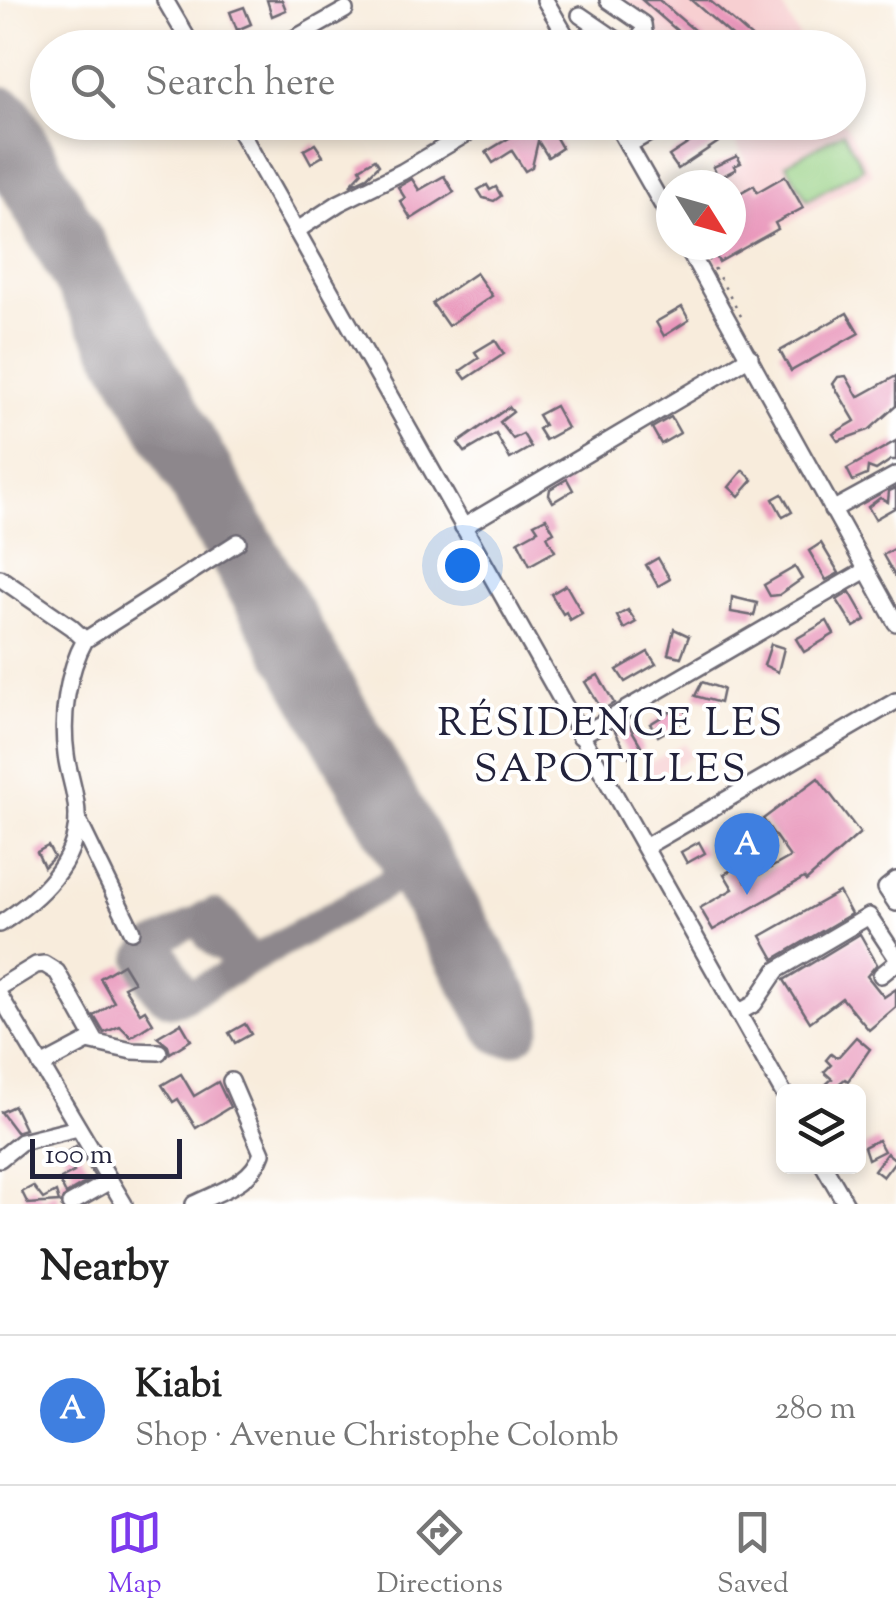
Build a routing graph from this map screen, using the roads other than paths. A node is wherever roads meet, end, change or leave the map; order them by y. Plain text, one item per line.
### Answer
1 (165, 0) edge
2 (546, 0) edge
3 (608, 0) edge
4 (582, 8) edge
5 (345, 10) dead end
6 (560, 26) junction
7 (182, 30) edge
8 (310, 30) edge
9 (562, 30) edge
10 (607, 30) edge
11 (644, 30) edge
12 (245, 140) edge
13 (456, 140) edge
14 (625, 140) edge
15 (637, 140) edge
16 (628, 145) junction
17 (656, 194) edge
18 (296, 231) junction
19 (695, 260) edge
20 (750, 357) junction
21 (896, 475) edge
22 (832, 510) junction
23 (463, 527) junction
24 (238, 542) dead end
25 (866, 570) junction
26 (0, 578) edge
27 (896, 623) edge
28 (85, 640) junction
29 (896, 701) edge
30 (580, 736) junction
31 (78, 818) junction
32 (645, 847) junction
33 (896, 880) edge
34 (896, 905) edge
35 (0, 924) edge
36 (877, 924) junction
37 (132, 931) dead end
38 (896, 960) edge
39 (881, 975) dead end
40 (0, 987) edge
41 (0, 996) edge
42 (738, 1013) junction
43 (96, 1042) junction
44 (159, 1052) dead end
45 (41, 1066) junction
46 (231, 1081) dead end
47 (778, 1084) edge
48 (78, 1128) junction
49 (0, 1159) edge
50 (829, 1174) edge
51 (110, 1181) junction
52 (70, 1204) edge
53 (124, 1204) edge
54 (194, 1204) edge
55 (846, 1204) edge

1 - 7 street
2 - 6 street
3 - 11 street
4 - 6 street
4 - 10 street
5 - 8 street
6 - 9 street
12 - 18 street
13 - 18 street
14 - 16 street
15 - 16 street
16 - 17 street
18 - 23 street
19 - 20 street
20 - 22 street
20 - 23 street
21 - 22 street
22 - 25 street
23 - 30 street
24 - 28 street
25 - 27 street
25 - 30 street
26 - 28 street
28 - 31 street
29 - 32 street
30 - 32 street
31 - 35 street
31 - 37 street
32 - 42 street
33 - 34 street
34 - 36 street
36 - 38 street
36 - 42 street
38 - 39 street
40 - 43 street
41 - 45 street
42 - 47 street
43 - 44 street
43 - 45 street
45 - 48 street
46 - 54 street
48 - 49 street
48 - 51 street
50 - 55 street
51 - 52 street
51 - 53 street

